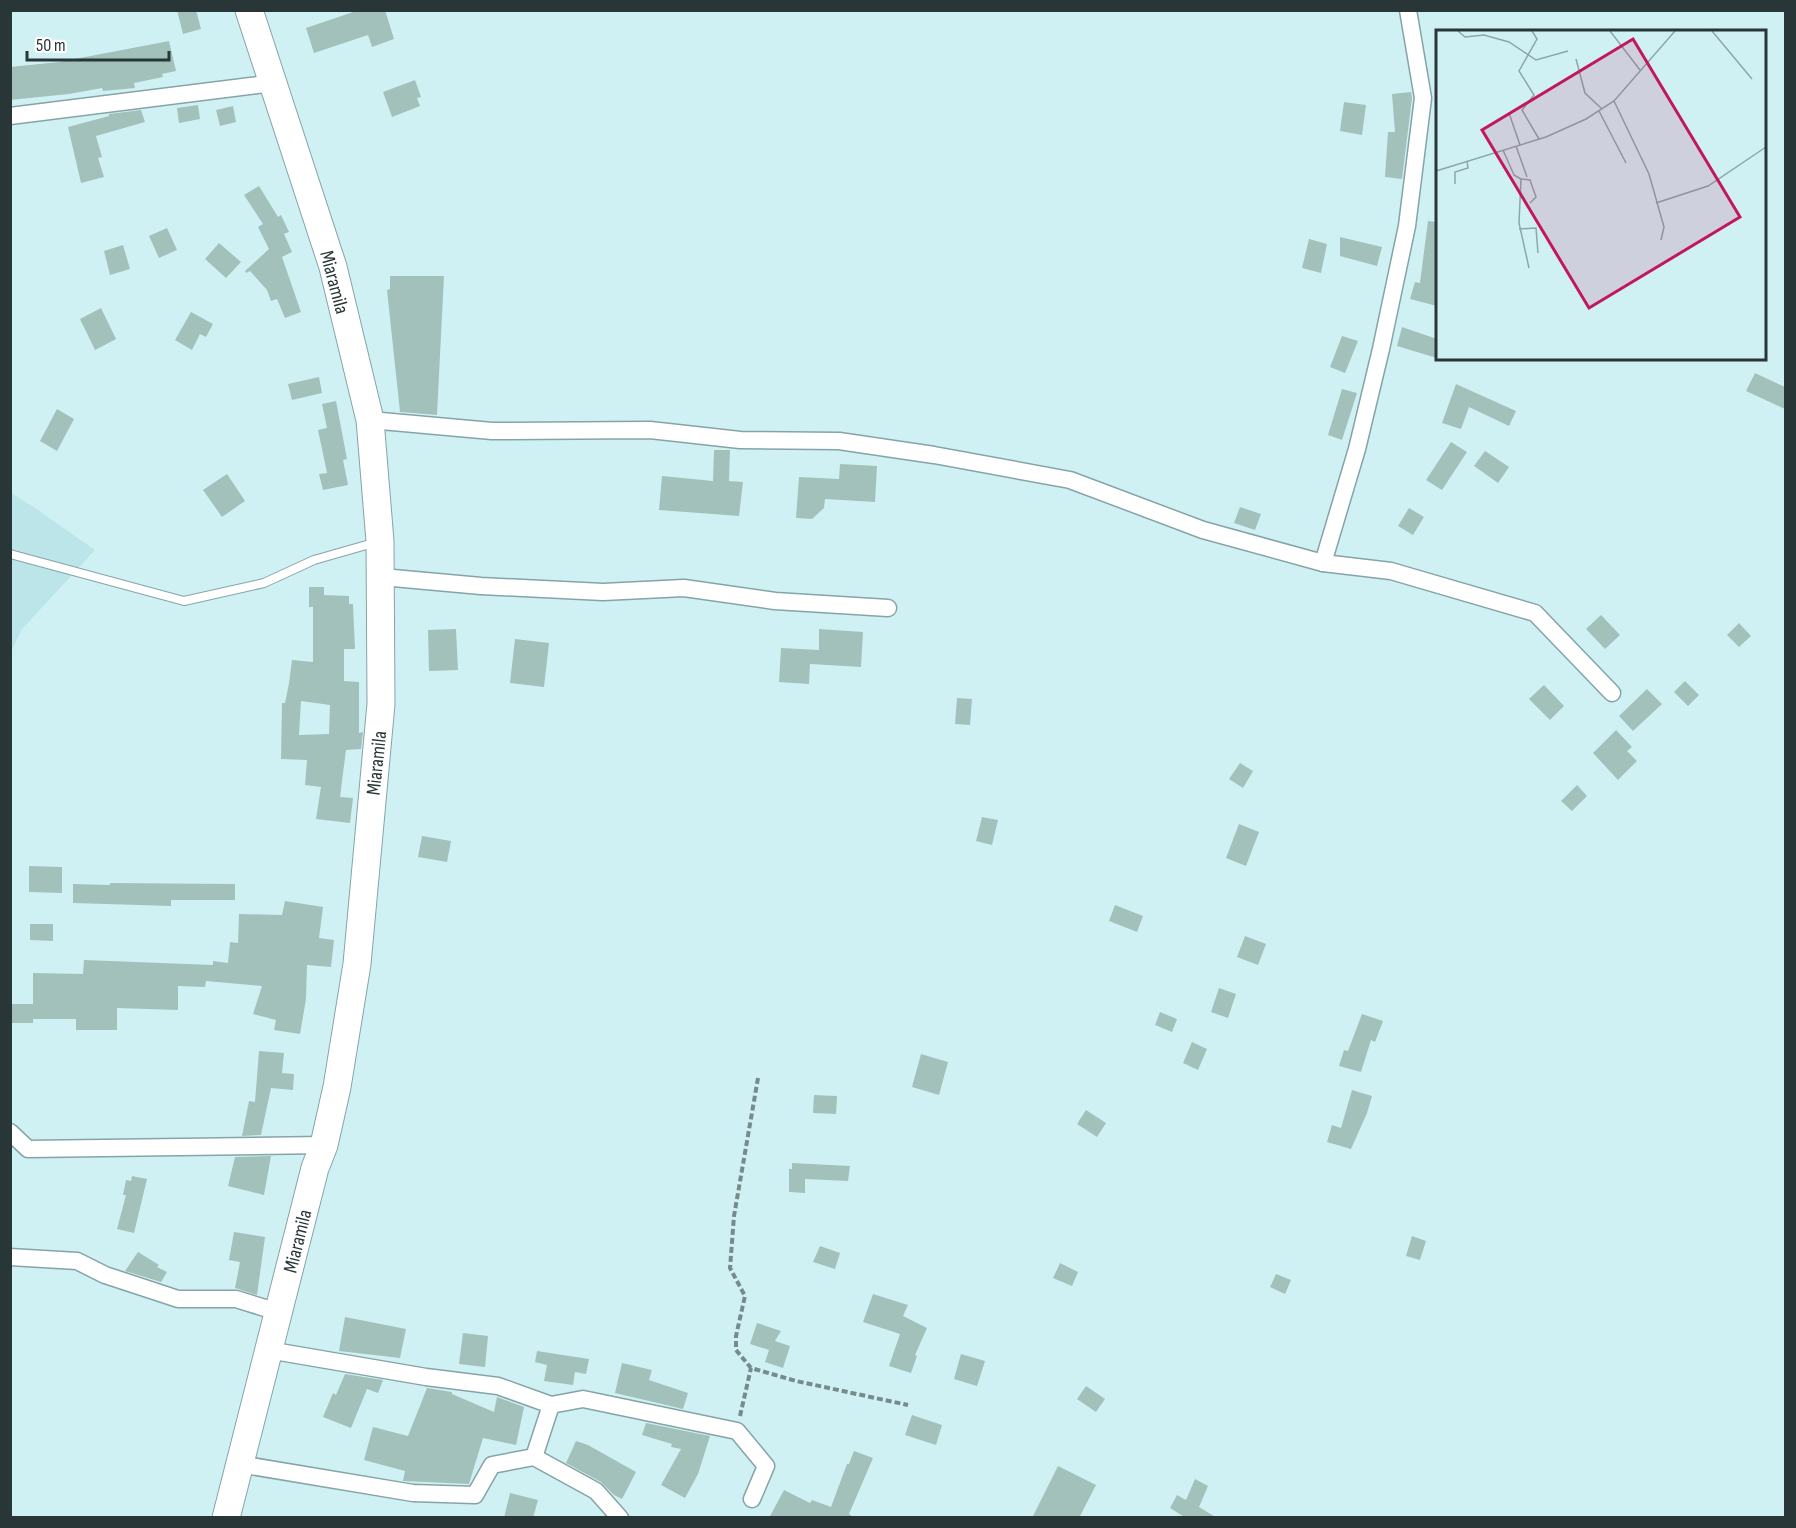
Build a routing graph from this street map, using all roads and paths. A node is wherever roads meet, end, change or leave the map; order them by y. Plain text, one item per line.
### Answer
1 (249, 10) edge
2 (1408, 10) edge
3 (274, 83) junction
4 (10, 116) edge
5 (370, 420) junction
6 (380, 541) junction
7 (10, 554) edge
8 (1323, 563) junction
9 (382, 577) junction
10 (888, 608) dead end
11 (1612, 693) dead end
12 (758, 1078) dead end
13 (10, 1131) edge
14 (324, 1144) junction
15 (10, 1257) edge
16 (278, 1312) junction
17 (268, 1350) junction
18 (751, 1368) junction
19 (551, 1405) junction
20 (908, 1405) dead end
21 (736, 1431) junction
22 (534, 1457) junction
23 (239, 1464) junction
24 (752, 1499) dead end
25 (226, 1518) edge
26 (620, 1518) edge

1 - 3 main road, Miaramila
2 - 8 street
3 - 4 street
3 - 5 main road, Miaramila
5 - 6 main road, Miaramila
5 - 8 street
6 - 7 lane
6 - 9 main road, Miaramila
8 - 11 street
9 - 10 street
9 - 14 main road, Miaramila
12 - 18 path
13 - 14 street
14 - 16 main road, Miaramila
15 - 16 street
16 - 17 main road, Miaramila
17 - 19 street
17 - 23 main road, Miaramila
18 - 20 path
18 - 21 path
19 - 21 street
19 - 22 street
21 - 24 street
22 - 23 street
22 - 26 street
23 - 25 main road, Miaramila

